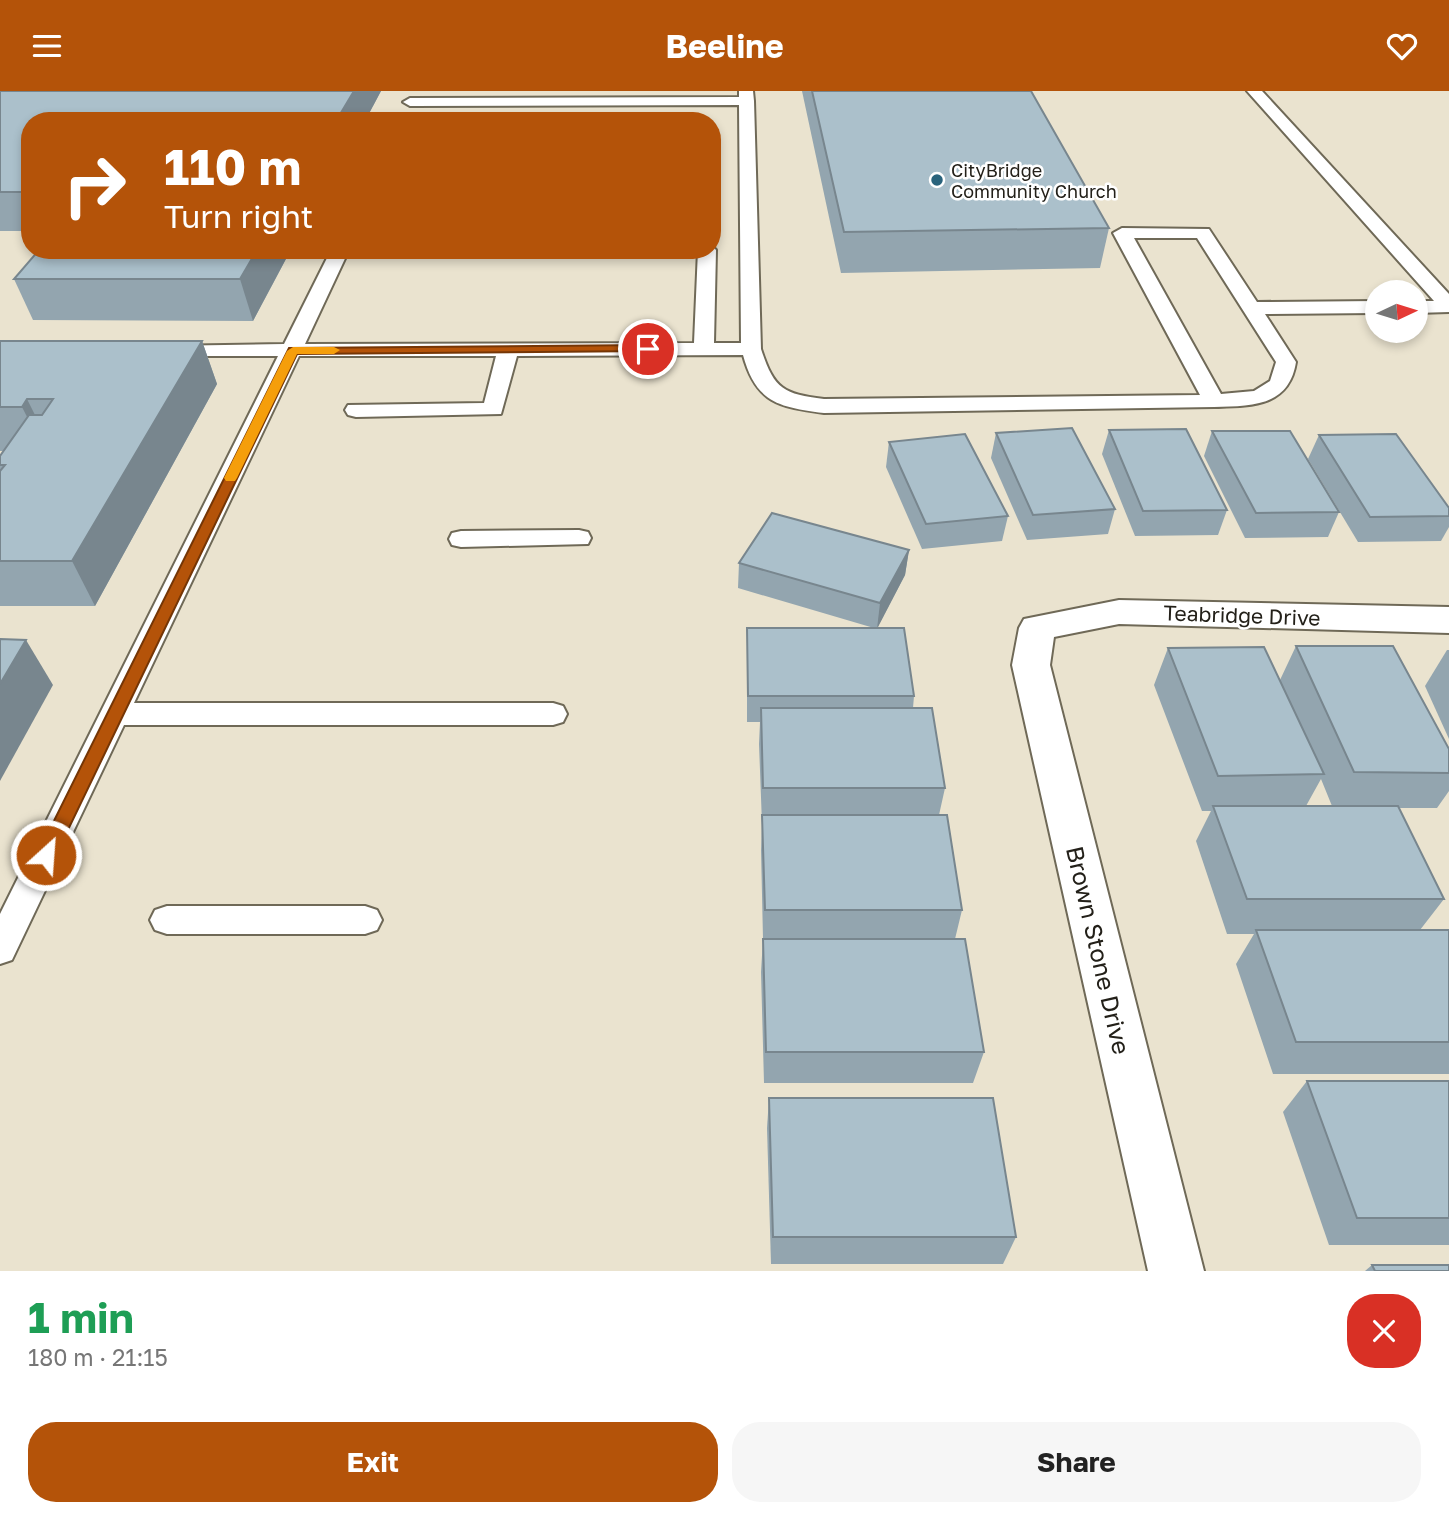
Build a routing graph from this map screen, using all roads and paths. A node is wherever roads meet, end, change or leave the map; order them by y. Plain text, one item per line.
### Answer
1 (1254, 91) edge
2 (713, 96) edge
3 (746, 96) edge
4 (413, 97) edge
5 (496, 97) edge
6 (336, 259) edge
7 (707, 259) edge
8 (1449, 306) edge
9 (1251, 307) junction
10 (1365, 307) edge
11 (1428, 307) edge
12 (704, 348) junction
13 (508, 349) junction
14 (751, 349) junction
15 (153, 350) edge
16 (293, 351) junction
17 (1214, 401) junction
18 (356, 410) dead end
19 (579, 538) dead end
20 (461, 539) dead end
21 (1449, 620) edge
22 (1037, 628) joint
23 (116, 714) junction
24 (553, 714) dead end
25 (167, 920) dead end
26 (365, 920) dead end
27 (0, 949) edge
28 (1176, 1271) edge

1 - 8 lane
2 - 3 lane
2 - 5 lane
3 - 14 lane
4 - 5 lane
6 - 16 lane
7 - 12 lane
8 - 11 lane
9 - 10 lane
9 - 17 lane
9 - 17 lane
12 - 13 lane
12 - 14 lane
13 - 16 lane
13 - 18 lane
14 - 17 lane
15 - 16 lane
16 - 23 lane
19 - 20 lane
21 - 22 street, Teabridge Drive
22 - 28 street, Brown Stone Drive
23 - 24 lane
23 - 27 lane
25 - 26 lane

